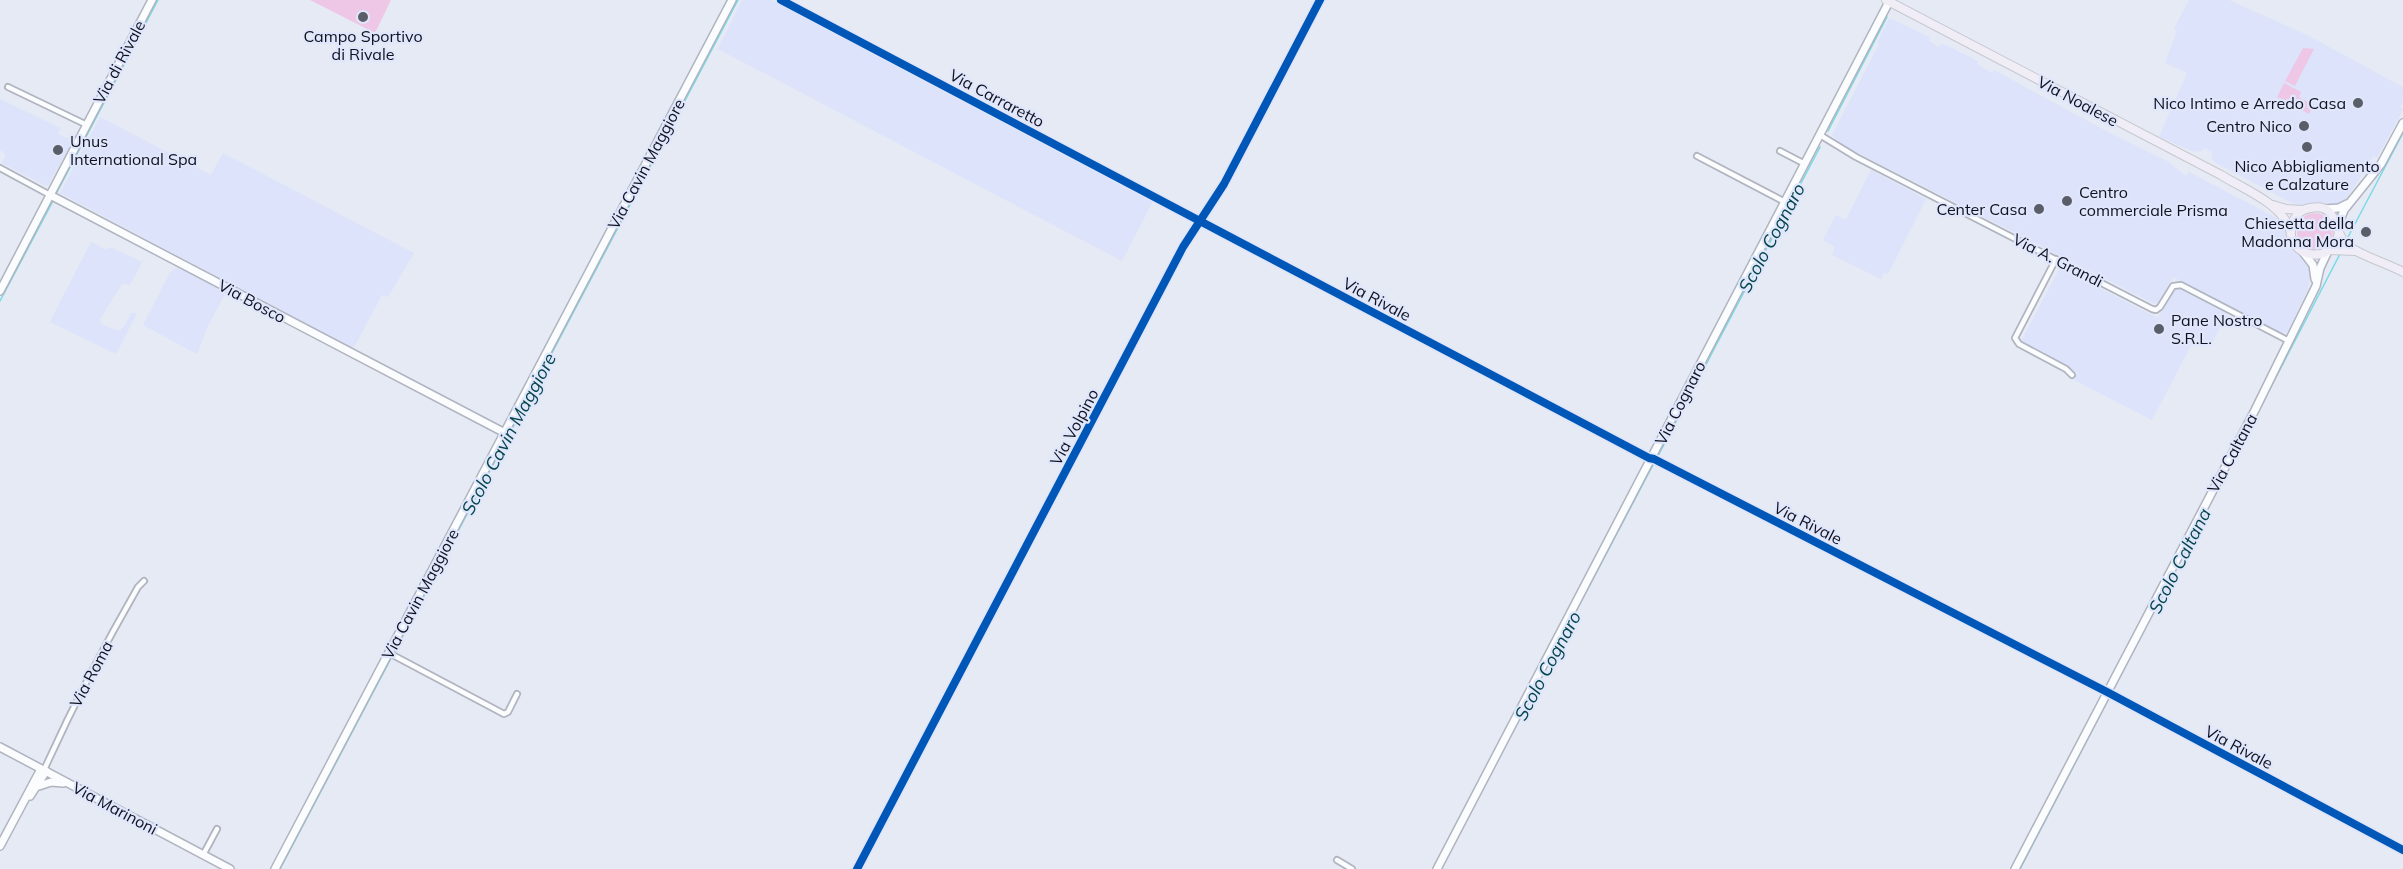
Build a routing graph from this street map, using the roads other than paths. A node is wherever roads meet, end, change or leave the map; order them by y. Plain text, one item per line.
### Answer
1 (152, 0) edge
2 (732, 0) edge
3 (781, 0) edge
4 (1320, 0) edge
5 (1888, 1) edge
6 (8, 87) dead end
7 (2403, 123) edge
8 (87, 125) junction
9 (1820, 135) junction
10 (1780, 151) dead end
11 (1696, 156) dead end
12 (1805, 164) junction
13 (0, 168) edge
14 (50, 195) junction
15 (2354, 198) junction
16 (1785, 202) junction
17 (2269, 204) junction
18 (2307, 208) junction
19 (2325, 209) junction
20 (1203, 222) junction
21 (2338, 229) junction
22 (2291, 232) junction
23 (2329, 250) junction
24 (2302, 251) junction
25 (2366, 255) junction
26 (2056, 259) junction
27 (2403, 272) edge
28 (0, 291) edge
29 (2313, 291) junction
30 (2289, 341) junction
31 (2072, 375) dead end
32 (505, 433) junction
33 (1651, 459) junction
34 (144, 581) dead end
35 (392, 655) junction
36 (517, 694) dead end
37 (2110, 694) junction
38 (0, 747) edge
39 (44, 770) junction
40 (68, 783) junction
41 (37, 787) junction
42 (19, 810) junction
43 (217, 829) dead end
44 (0, 846) edge
45 (2403, 850) edge
46 (203, 855) junction
47 (1337, 860) dead end
48 (230, 869) edge
49 (275, 869) edge
50 (857, 869) edge
51 (1352, 869) edge
52 (1437, 869) edge
53 (2015, 869) edge

1 - 8 street, Via di Rivale
2 - 32 street, Via Cavin Maggiore
3 - 20 street, Via Carraretto
4 - 20 street, Via Volpino
5 - 9 street, Via Cognaro
5 - 17 main road, Via Noalese
6 - 8 street, Via di Rivale
7 - 15 street
8 - 14 street, Via di Rivale
9 - 12 street, Via Cognaro
9 - 26 street, Via A. Grandi
10 - 12 street
11 - 16 street
12 - 16 street, Via Cognaro
13 - 14 street, Via Bosco
14 - 28 street, Via di Rivale
14 - 32 street, Via Bosco
15 - 19 street
15 - 21 street
16 - 33 street, Via Cognaro
17 - 18 main road, Via Noalese
17 - 22 main road, Via Noalese
18 - 19 main road, Via Noalese
18 - 22 main road
19 - 21 main road
20 - 33 street, Via Rivale
20 - 50 street, Via Volpino
21 - 23 main road
21 - 25 main road
22 - 24 main road, Via Noalese
23 - 24 main road
23 - 25 main road
23 - 29 street, Via Caltana
24 - 29 street
25 - 27 main road
26 - 30 street, Via A. Grandi
26 - 31 street
29 - 30 street, Via Caltana
30 - 37 street, Via Caltana
32 - 35 street, Via Cavin Maggiore
33 - 37 street, Via Rivale
33 - 52 street, Via Cognaro
34 - 39 street, Via Roma
35 - 36 street
35 - 49 street, Via Cavin Maggiore
37 - 45 street, Via Rivale
37 - 53 street, Via Caltana
38 - 39 street, Via Marinoni
39 - 40 street, Via Marinoni
39 - 41 street
39 - 42 street
40 - 41 street
40 - 46 street, Via Marinoni
41 - 42 street
42 - 44 street
43 - 46 street
46 - 48 street, Via Marinoni
47 - 51 street

